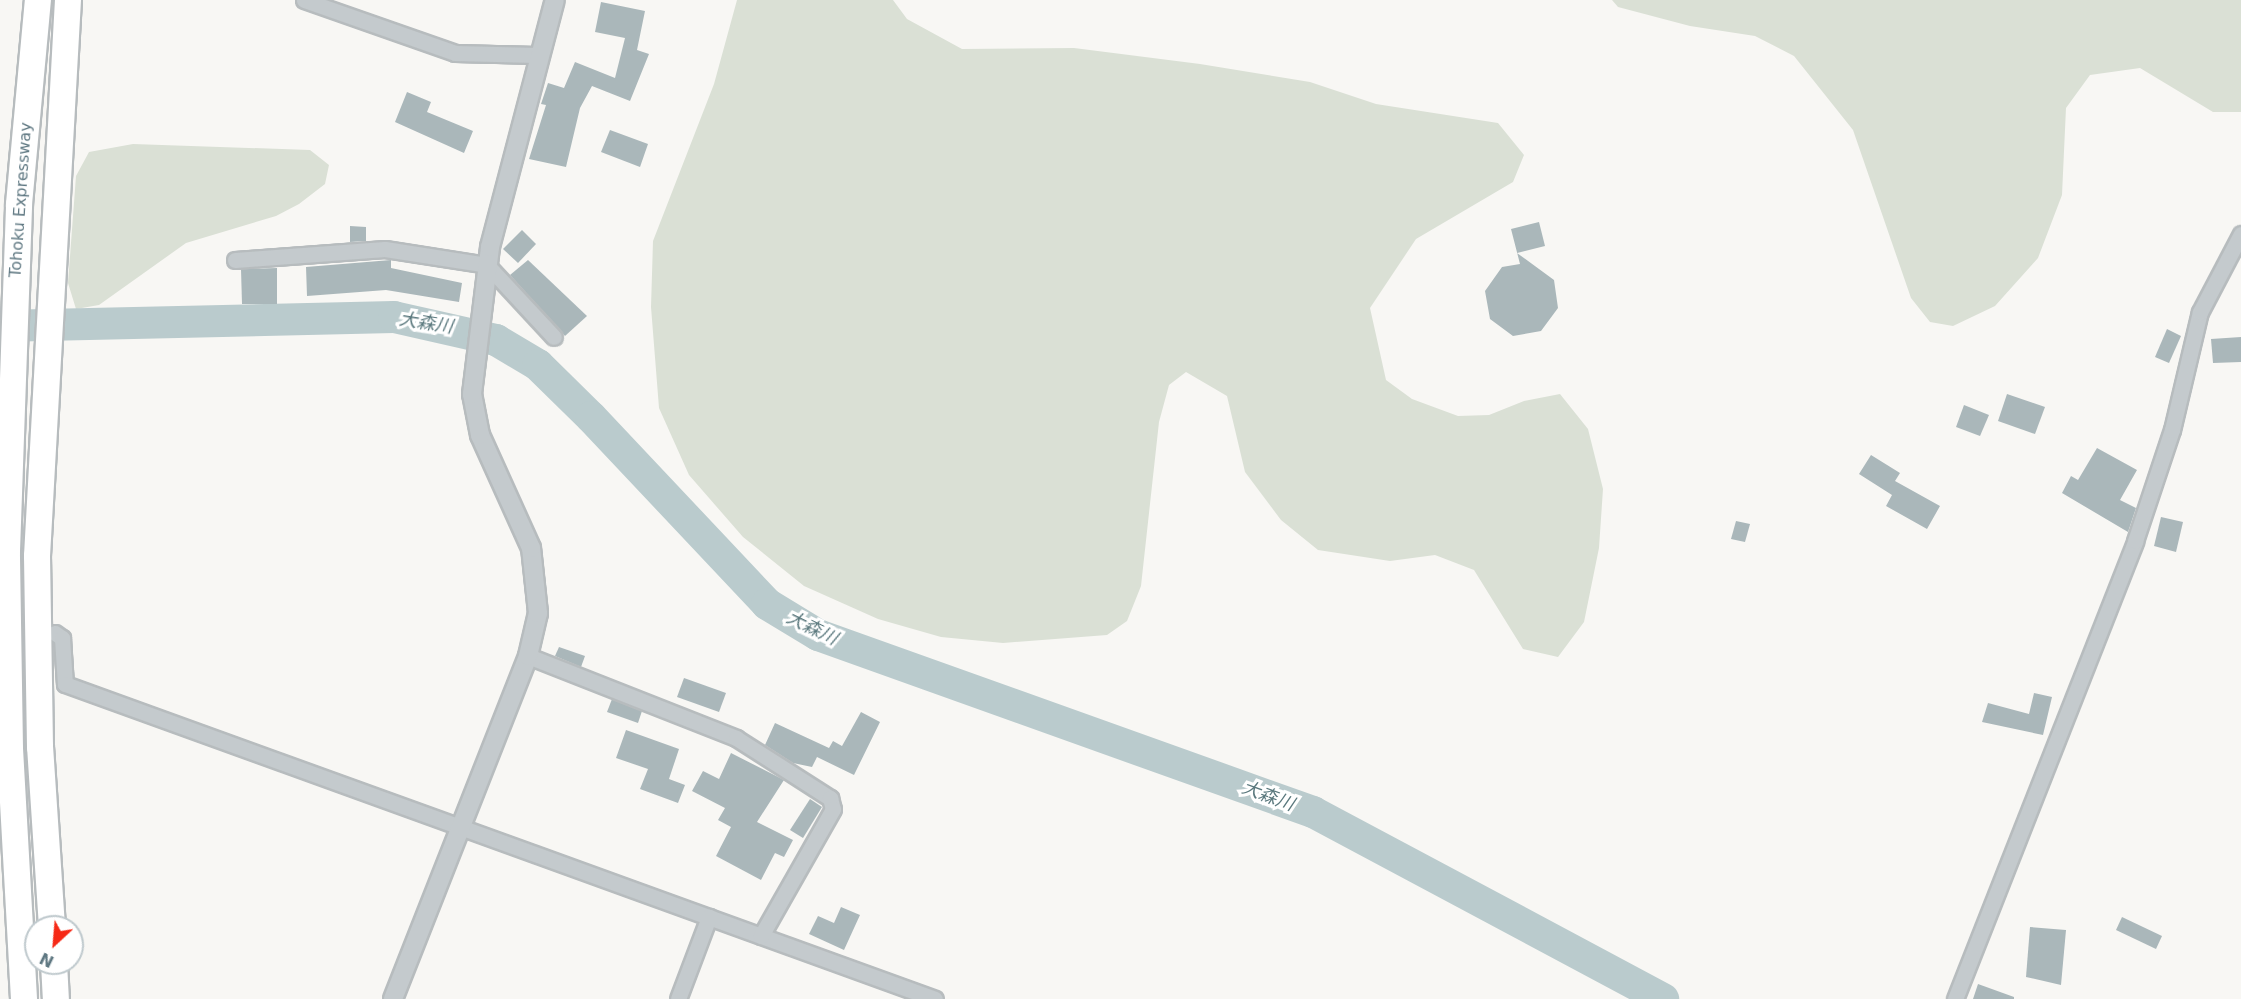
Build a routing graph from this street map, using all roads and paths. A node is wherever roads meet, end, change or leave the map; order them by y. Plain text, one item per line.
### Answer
1 (38, 0) edge
2 (68, 0) edge
3 (304, 0) edge
4 (555, 0) edge
5 (537, 55) junction
6 (2241, 234) edge
7 (235, 260) dead end
8 (487, 265) junction
9 (554, 337) dead end
10 (47, 642) junction
11 (528, 656) junction
12 (460, 829) junction
13 (51, 915) edge
14 (709, 917) junction
15 (761, 936) junction
16 (55, 975) edge
17 (24, 999) edge
18 (56, 999) edge
19 (393, 999) edge
20 (678, 999) edge
21 (935, 999) edge
22 (1955, 999) edge

1 - 17 highway, Tohoku Expressway
2 - 10 highway, Tohoku Expressway
3 - 5 street
4 - 5 street
5 - 8 street
6 - 22 street
7 - 8 street
8 - 9 street
8 - 11 street
10 - 12 street
10 - 13 highway, Tohoku Expressway
11 - 12 street
11 - 15 street
12 - 14 street
12 - 19 street
14 - 15 street
14 - 20 street
15 - 21 street
16 - 18 highway

